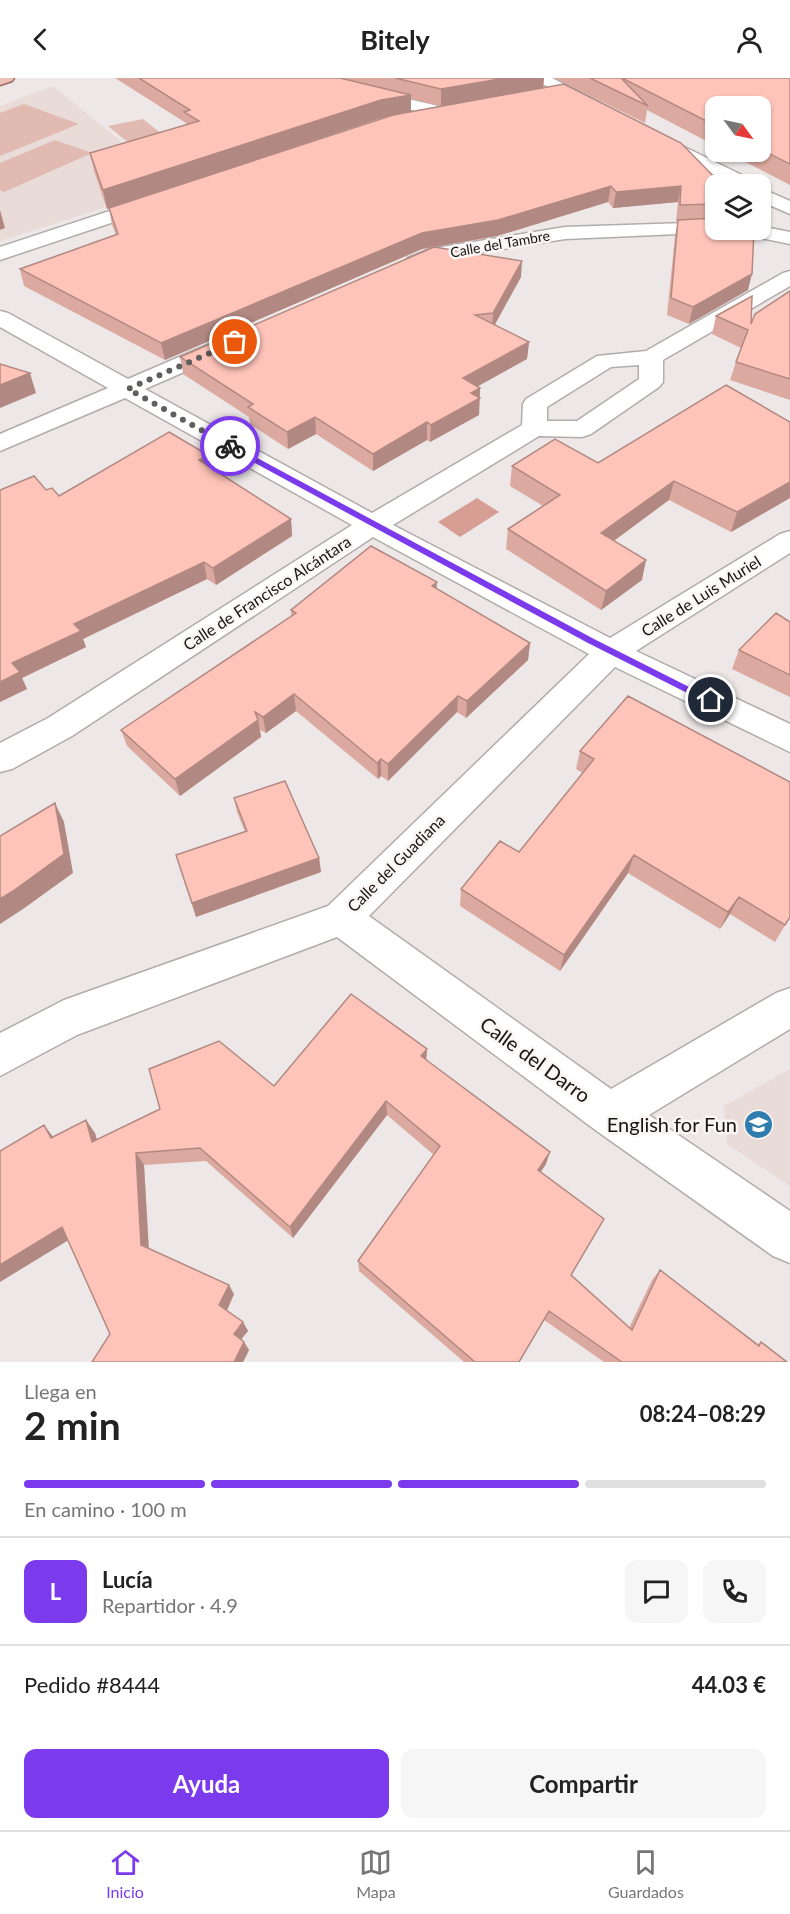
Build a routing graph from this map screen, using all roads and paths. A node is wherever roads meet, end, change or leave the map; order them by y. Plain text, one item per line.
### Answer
1 (6, 78) edge
2 (300, 78) edge
3 (0, 80) edge
4 (541, 87) edge
5 (468, 109) edge
6 (446, 113) junction
7 (608, 113) edge
8 (399, 122) edge
9 (639, 130) edge
10 (725, 174) edge
11 (166, 198) edge
12 (771, 198) edge
13 (790, 208) edge
14 (790, 214) edge
15 (771, 220) edge
16 (705, 228) edge
17 (771, 234) edge
18 (790, 238) edge
19 (0, 254) edge
20 (397, 270) edge
21 (790, 277) edge
22 (0, 318) edge
23 (246, 337) edge
24 (651, 357) junction
25 (128, 389) junction
26 (534, 428) junction
27 (0, 443) edge
28 (372, 525) junction
29 (790, 540) edge
30 (611, 652) junction
31 (790, 739) edge
32 (0, 759) edge
33 (341, 918) junction
34 (790, 1007) edge
35 (0, 1055) edge
36 (609, 1114) junction
37 (790, 1239) edge

1 - 3 main road
2 - 6 street
4 - 7 street
5 - 6 street
6 - 8 street
9 - 10 street
11 - 19 street
12 - 13 street
14 - 15 street
16 - 20 street, Calle del Tambre
17 - 18 street
21 - 24 street
22 - 25 street
23 - 25 street
24 - 26 street
24 - 26 street
25 - 27 street
25 - 28 street
26 - 28 street, Calle de Francisco Alcántara
28 - 30 street
28 - 32 street, Calle de Francisco Alcántara
29 - 30 street, Calle de Luis Muriel
30 - 31 street
30 - 33 street, Calle del Guadiana
33 - 35 street, Calle del Guadiana
33 - 36 street, Calle del Darro
34 - 36 street
36 - 37 street, Calle del Darro

